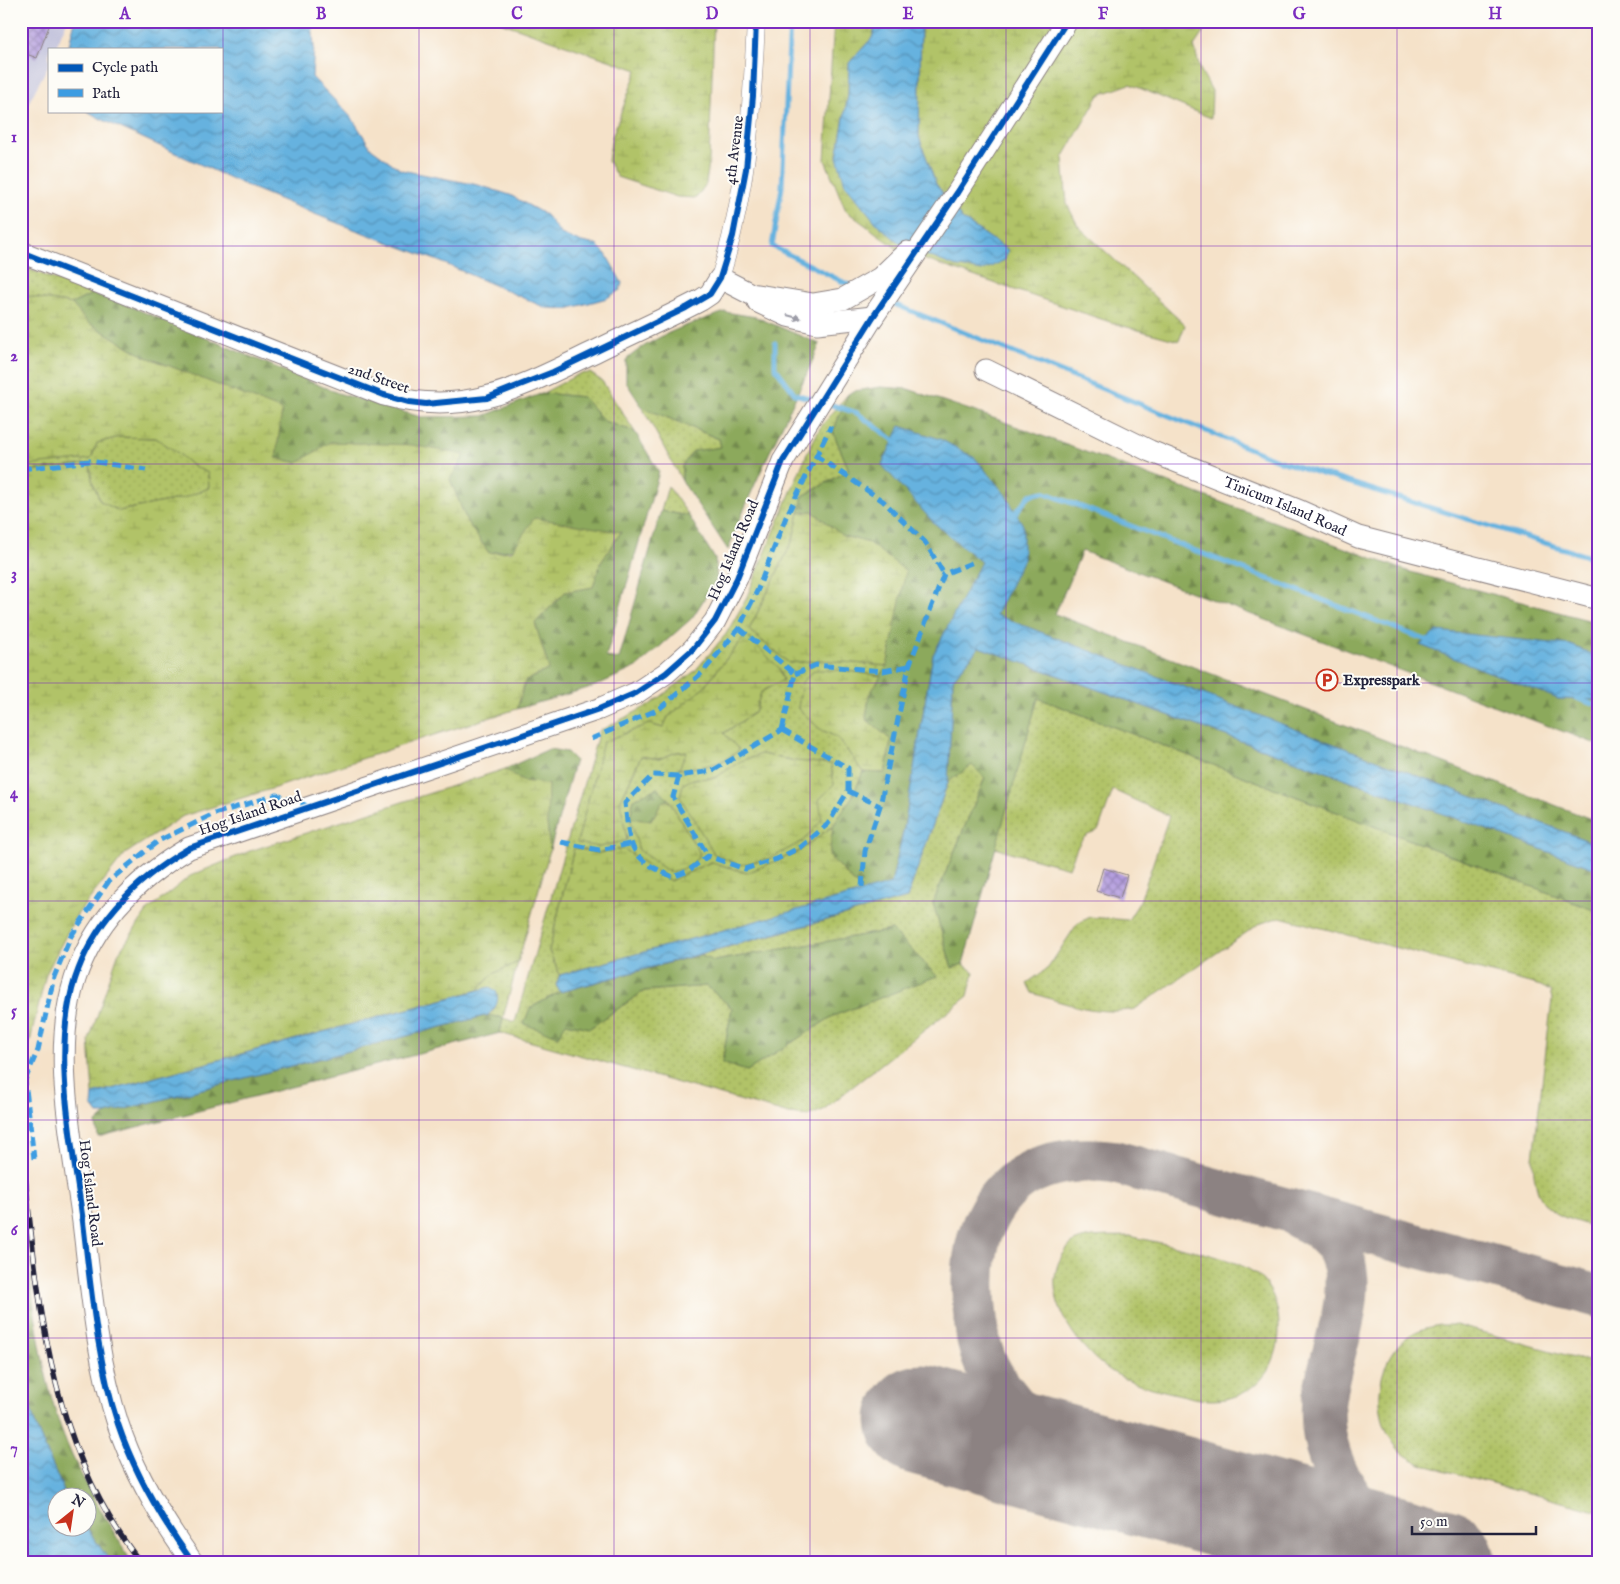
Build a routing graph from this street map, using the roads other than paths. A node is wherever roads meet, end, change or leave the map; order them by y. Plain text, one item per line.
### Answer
1 (756, 21) edge
2 (1067, 21) edge
3 (946, 209) junction
4 (21, 252) edge
5 (720, 278) junction
6 (752, 294) junction
7 (876, 313) junction
8 (986, 370) dead end
9 (1599, 599) edge
10 (193, 1563) edge

1 - 5 street, 4th Avenue
2 - 3 street
3 - 6 street
3 - 7 street, Hog Island Road
4 - 5 street, 2nd Street
5 - 6 street
6 -> 7 street
7 - 10 street, Hog Island Road
8 - 9 street, Tinicum Island Road

